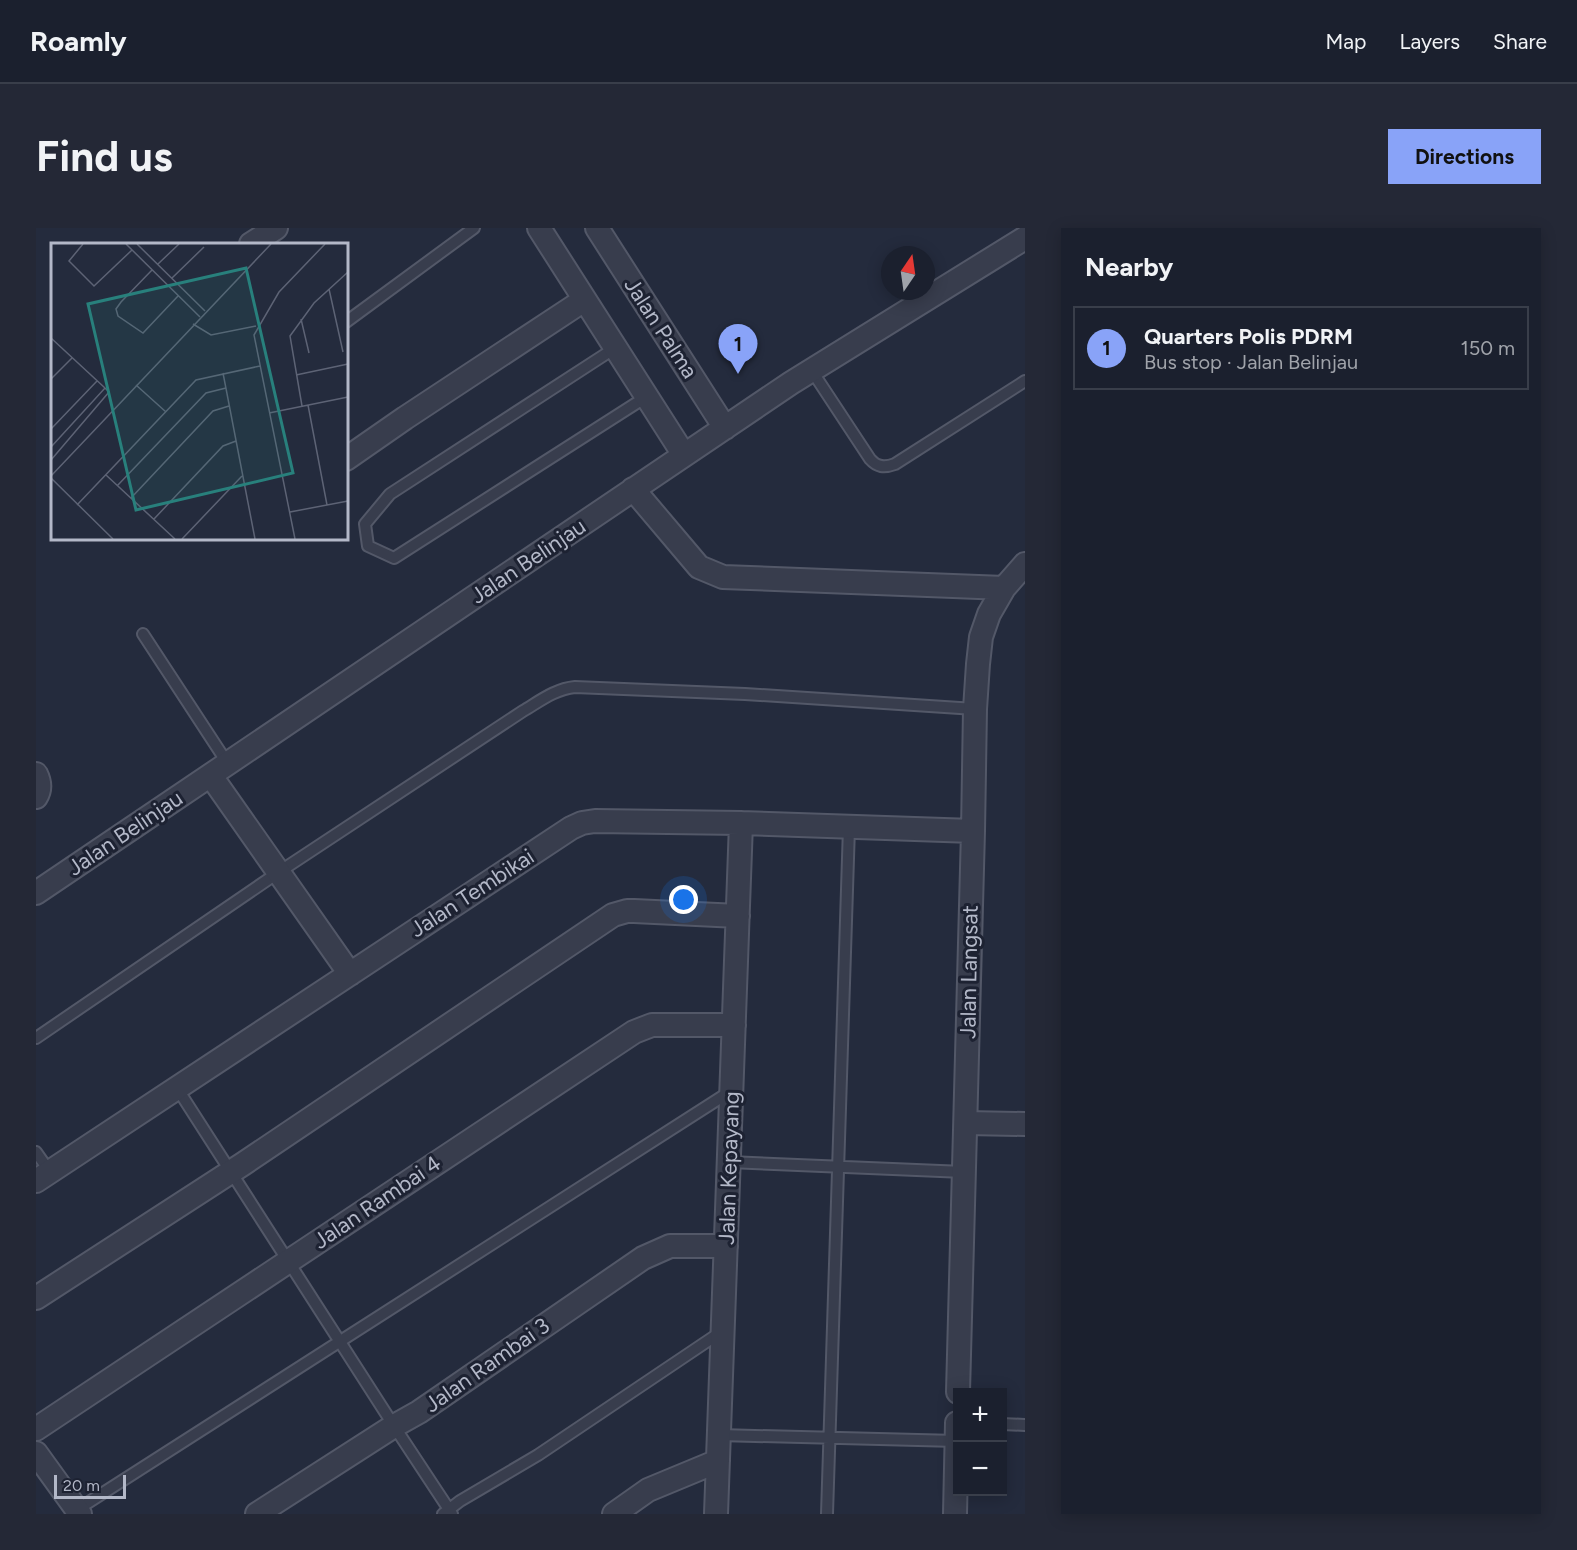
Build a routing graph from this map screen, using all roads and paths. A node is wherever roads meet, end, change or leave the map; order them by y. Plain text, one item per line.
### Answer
1 (276, 228) edge
2 (474, 228) edge
3 (539, 228) edge
4 (597, 228) edge
5 (1025, 238) edge
6 (253, 243) edge
7 (584, 300) junction
8 (348, 321) edge
9 (615, 348) junction
10 (812, 371) junction
11 (1025, 381) edge
12 (646, 397) junction
13 (725, 428) junction
14 (684, 455) junction
15 (348, 458) edge
16 (633, 489) junction
17 (1023, 568) edge
18 (1004, 588) junction
19 (143, 634) dead end
20 (975, 709) junction
21 (219, 770) junction
22 (36, 774) edge
23 (36, 796) edge
24 (741, 823) junction
25 (849, 827) junction
26 (973, 831) junction
27 (279, 872) junction
28 (36, 893) edge
29 (738, 916) junction
30 (350, 974) junction
31 (734, 1025) junction
32 (36, 1038) edge
33 (177, 1088) junction
34 (732, 1091) junction
35 (966, 1124) junction
36 (1025, 1125) edge
37 (36, 1152) edge
38 (729, 1162) junction
39 (838, 1166) junction
40 (231, 1172) junction
41 (964, 1172) junction
42 (43, 1176) edge
43 (726, 1246) junction
44 (288, 1261) junction
45 (36, 1298) edge
46 (723, 1330) junction
47 (339, 1341) junction
48 (958, 1388) edge
49 (1007, 1424) edge
50 (1025, 1425) edge
51 (394, 1426) junction
52 (36, 1429) edge
53 (719, 1436) junction
54 (829, 1438) junction
55 (953, 1441) edge
56 (957, 1442) edge
57 (36, 1453) edge
58 (718, 1461) junction
59 (75, 1512) edge
60 (448, 1512) edge
61 (257, 1514) edge
62 (614, 1514) edge
63 (716, 1514) edge
64 (827, 1514) edge
65 (955, 1514) edge

1 - 6 street
2 - 8 lane
3 - 7 street
4 - 13 street, Jalan Palma
5 - 10 street, Jalan Belinjau
7 - 9 street
7 - 15 street
9 - 12 street
9 - 12 lane
10 - 11 lane
10 - 13 street, Jalan Belinjau
12 - 14 street
13 - 14 street, Jalan Belinjau
14 - 16 street, Jalan Belinjau
16 - 18 street
16 - 21 street, Jalan Belinjau
17 - 18 street, Jalan Langsat
18 - 20 street, Jalan Langsat
19 - 21 lane
20 - 26 street, Jalan Langsat
20 - 27 lane
21 - 27 street
21 - 28 street, Jalan Belinjau
22 - 23 street
24 - 25 street, Jalan Tembikai
24 - 29 street, Jalan Kepayang
24 - 30 street, Jalan Tembikai
25 - 26 street, Jalan Tembikai
25 - 39 lane
26 - 35 street, Jalan Langsat
27 - 30 street
27 - 32 lane
29 - 31 street, Jalan Kepayang
29 - 40 street
30 - 33 street, Jalan Tembikai
31 - 34 street, Jalan Kepayang
31 - 44 street, Jalan Rambai 4
33 - 40 lane
33 - 42 street, Jalan Tembikai
34 - 38 street, Jalan Kepayang
34 - 47 lane
35 - 36 street
35 - 41 street, Jalan Langsat
37 - 42 lane
38 - 39 lane
38 - 43 street, Jalan Kepayang
39 - 41 lane
39 - 54 lane
40 - 44 lane
40 - 45 street
41 - 48 street, Jalan Langsat
43 - 46 street, Jalan Kepayang
43 - 51 street, Jalan Rambai 3
44 - 47 lane
44 - 52 street, Jalan Rambai 4
46 - 53 street, Jalan Kepayang
46 - 60 lane
47 - 51 lane
47 - 59 lane
49 - 50 lane
51 - 60 lane
51 - 61 street, Jalan Rambai 3
53 - 54 lane
53 - 58 street, Jalan Kepayang
54 - 55 lane
54 - 64 lane
56 - 65 street
57 - 59 street
58 - 62 street
58 - 63 street, Jalan Kepayang

